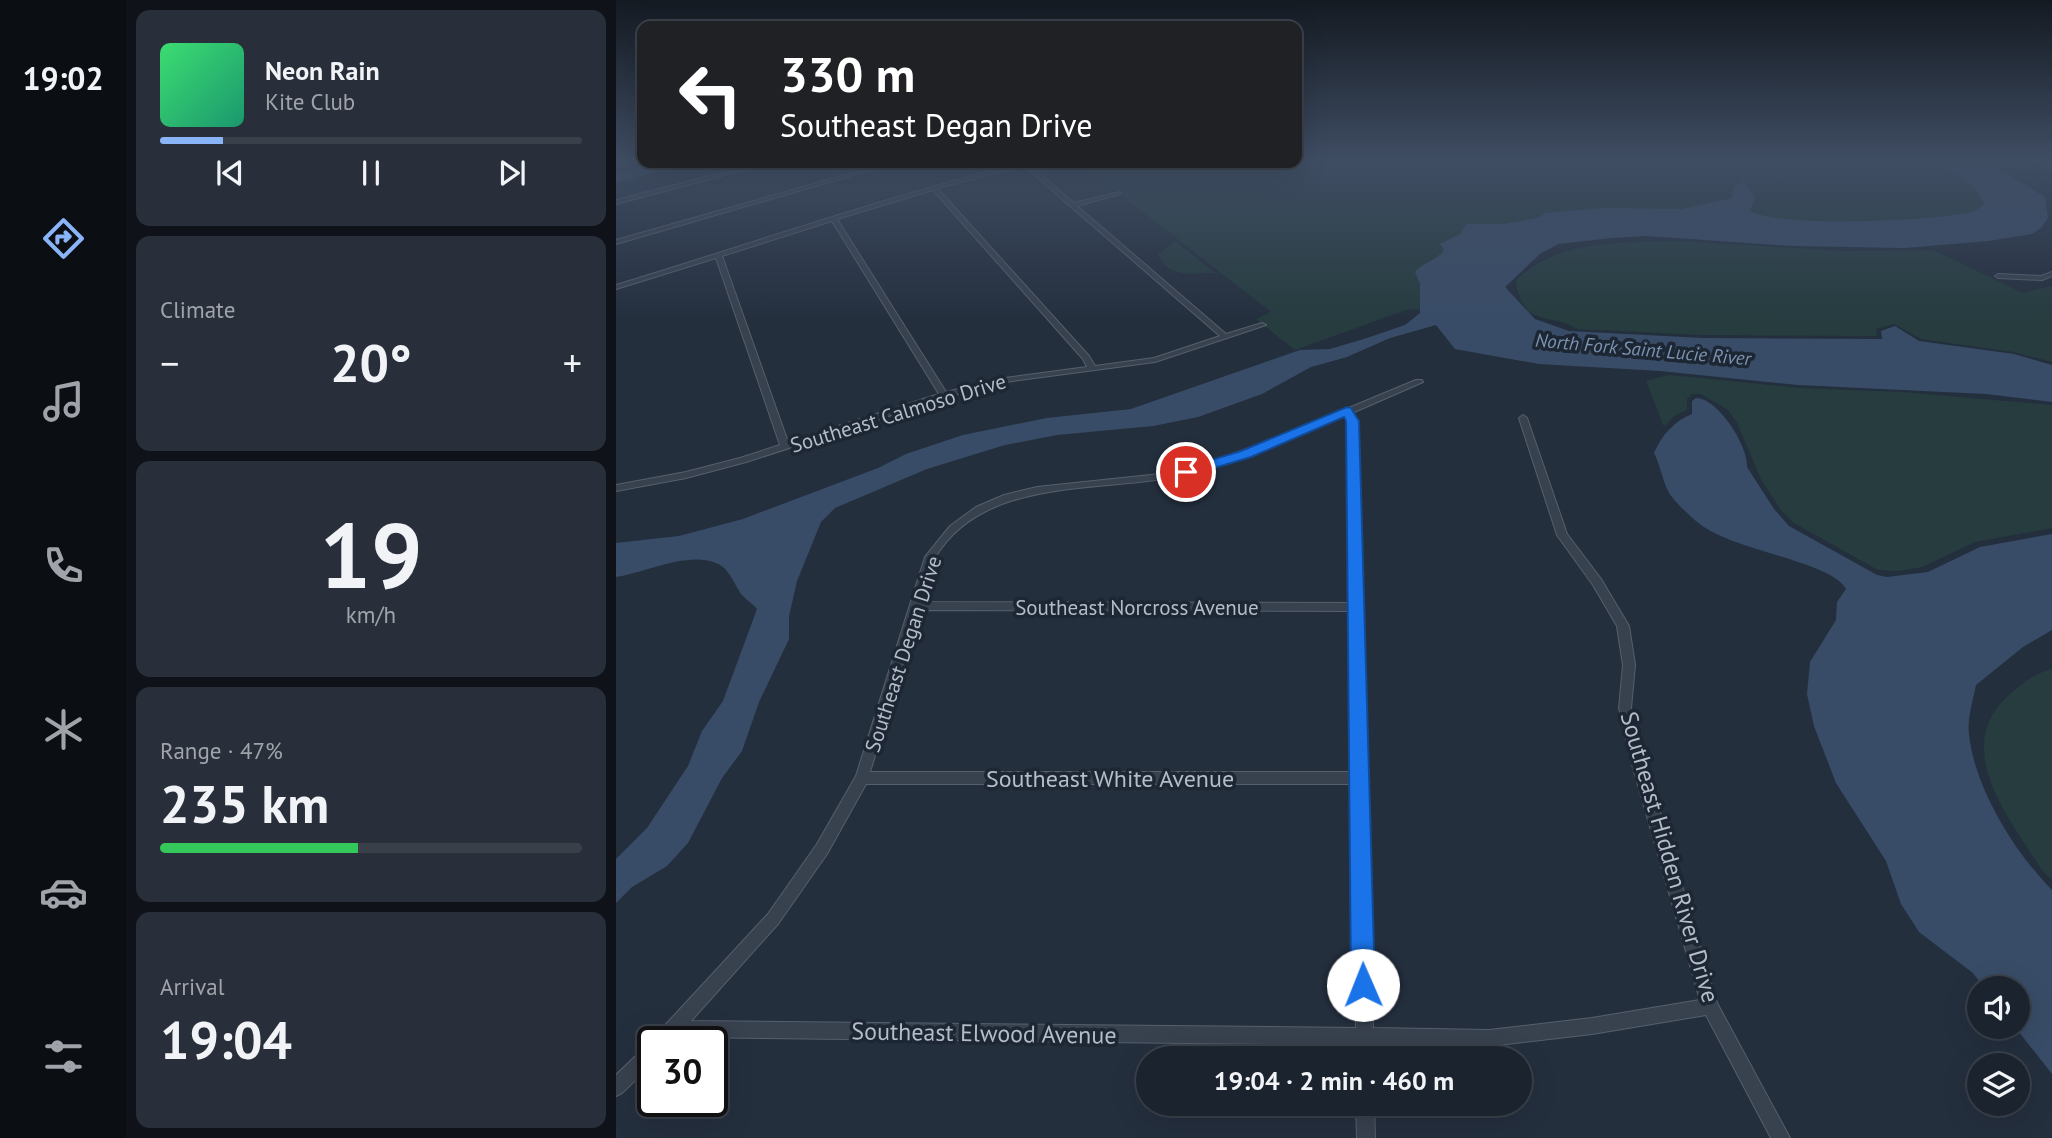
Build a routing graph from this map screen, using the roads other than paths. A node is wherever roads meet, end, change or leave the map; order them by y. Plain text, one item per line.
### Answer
1 (717, 213) edge
2 (853, 213) edge
3 (956, 213) edge
4 (1084, 213) edge
5 (834, 219) junction
6 (616, 242) edge
7 (719, 257) junction
8 (2052, 274) edge
9 (1998, 276) dead end
10 (616, 287) edge
11 (1262, 324) dead end
12 (1224, 336) junction
13 (1092, 368) junction
14 (1419, 382) dead end
15 (944, 395) junction
16 (1347, 411) junction
17 (1523, 418) dead end
18 (785, 446) junction
19 (616, 488) edge
20 (916, 606) junction
21 (1358, 607) junction
22 (862, 778) junction
23 (1358, 778) junction
24 (1710, 1006) junction
25 (676, 1026) edge
26 (728, 1035) edge
27 (1364, 1037) junction
28 (1364, 1046) edge
29 (637, 1067) edge
30 (616, 1087) edge
31 (1365, 1116) edge
32 (1366, 1138) edge
33 (1781, 1138) edge

1 - 6 street
2 - 5 street
3 - 13 street
4 - 12 street
5 - 7 street
5 - 15 street
7 - 10 street
7 - 18 street
8 - 9 street
11 - 12 street, Southeast Calmoso Drive
12 - 13 street, Southeast Calmoso Drive
13 - 15 street, Southeast Calmoso Drive
14 - 16 street, Southeast Degan Drive
15 - 18 street, Southeast Calmoso Drive
16 - 20 street, Southeast Degan Drive
16 - 21 street
17 - 24 street, Southeast Hidden River Drive
18 - 19 street, Southeast Calmoso Drive
20 - 21 street, Southeast Norcross Avenue
20 - 22 street, Southeast Degan Drive
21 - 23 street
22 - 23 street, Southeast White Avenue
22 - 25 street, Southeast Degan Drive
23 - 27 street
24 - 27 street, Southeast Elwood Avenue
24 - 33 street, Southeast Hidden River Drive
26 - 27 street, Southeast Elwood Avenue
27 - 28 street
29 - 30 street
31 - 32 street

